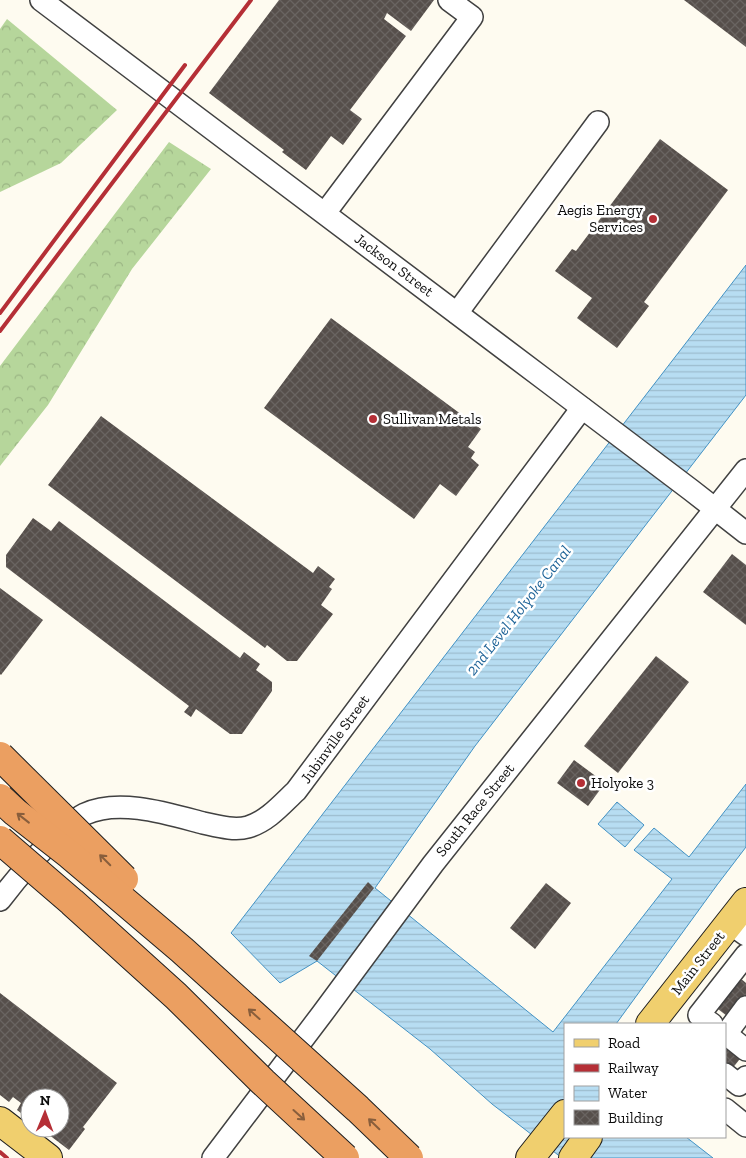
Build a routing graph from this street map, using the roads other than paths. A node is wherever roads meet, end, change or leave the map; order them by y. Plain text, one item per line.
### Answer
1 (41, 0) edge
2 (449, 0) edge
3 (598, 122) dead end
4 (325, 214) junction
5 (456, 312) junction
6 (582, 408) junction
7 (746, 470) edge
8 (716, 509) junction
9 (746, 533) edge
10 (0, 756) edge
11 (0, 798) edge
12 (0, 840) edge
13 (0, 864) edge
14 (0, 900) edge
15 (746, 902) edge
16 (738, 929) edge
17 (182, 950) junction
18 (746, 955) edge
19 (672, 996) junction
20 (746, 1007) edge
21 (651, 1023) edge
22 (709, 1023) edge
23 (717, 1023) edge
24 (721, 1023) edge
25 (726, 1035) edge
26 (746, 1050) edge
27 (737, 1079) edge
28 (263, 1082) junction
29 (726, 1099) edge
30 (726, 1110) edge
31 (564, 1115) edge
32 (0, 1121) edge
33 (746, 1124) edge
34 (587, 1138) edge
35 (534, 1153) edge
36 (48, 1158) edge
37 (213, 1158) edge
38 (345, 1158) edge
39 (409, 1158) edge
40 (573, 1158) edge

1 - 4 street, Jackson Street
2 - 4 street
3 - 5 street
4 - 5 street, Jackson Street
5 - 6 street, Jackson Street
6 - 8 street, Jackson Street
6 - 14 street, Jubinville Street
7 - 8 street, South Race Street
8 - 9 street, Jackson Street
8 - 37 street, South Race Street
17 -> 10 highway, bridge
17 -> 11 highway, bridge
12 - 28 highway, bridge
13 - 28 highway, bridge
15 - 16 main road, Main Street
16 - 19 main road, Main Street
39 -> 17 highway, bridge
18 - 23 street
19 - 21 main road, Main Street
19 - 22 street
20 - 24 street
25 - 26 street
27 - 29 street
28 -> 38 highway, bridge
30 - 33 street
31 - 35 main road
32 - 36 main road
34 - 40 main road

